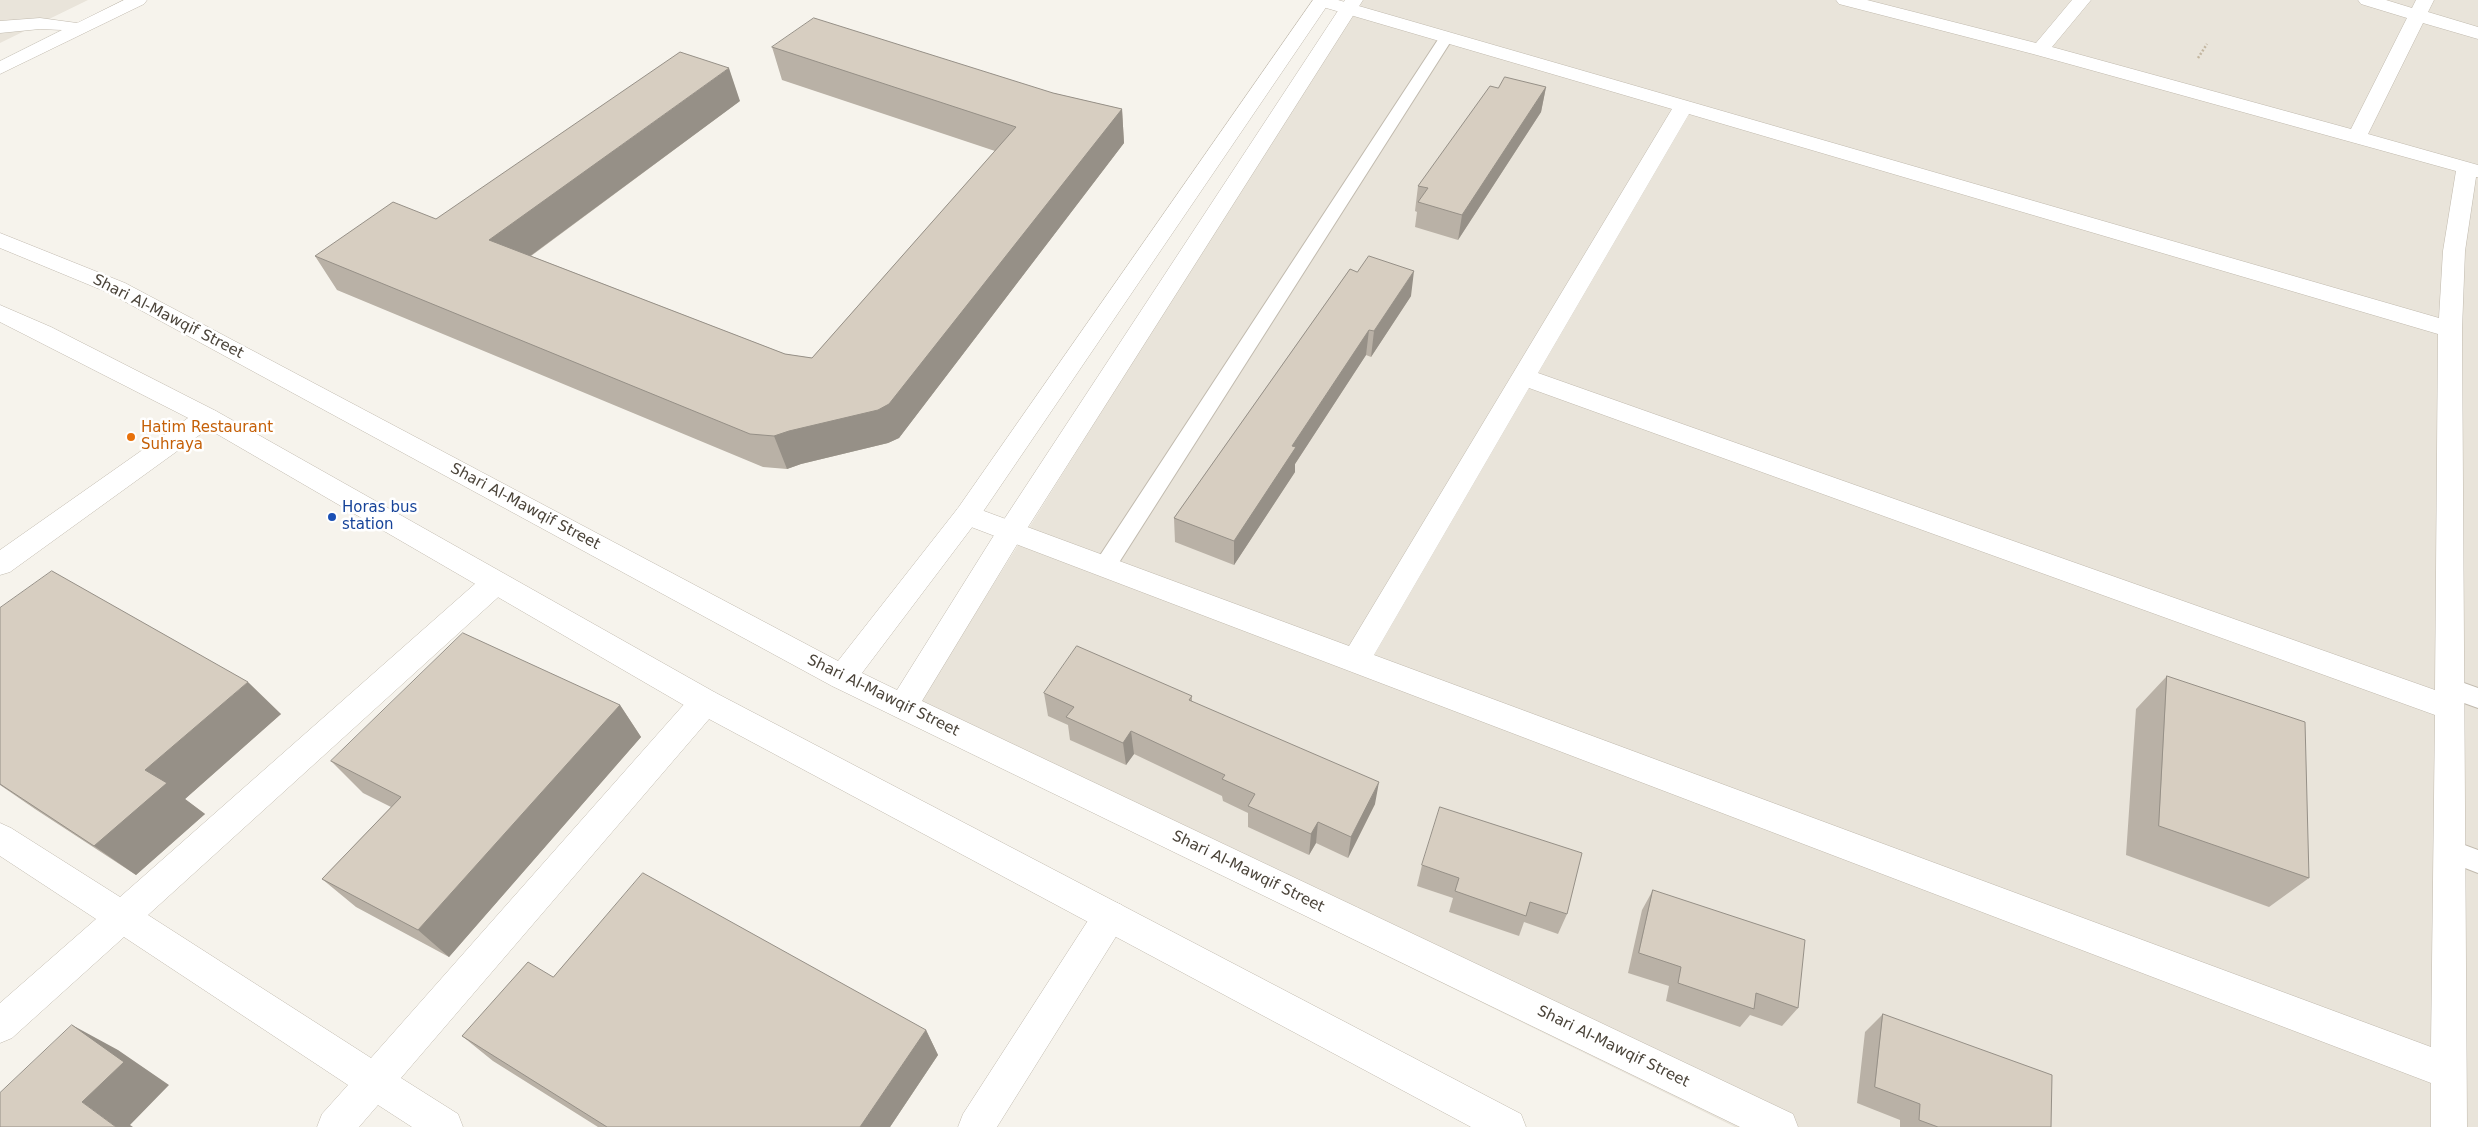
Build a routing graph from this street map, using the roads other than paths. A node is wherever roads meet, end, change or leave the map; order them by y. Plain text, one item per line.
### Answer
1 (138, 0) edge
2 (1322, 0) edge
3 (1845, 0) edge
4 (2082, 0) edge
5 (2367, 0) edge
6 (1351, 4) edge
7 (2421, 7) edge
8 (0, 27) edge
9 (79, 29) junction
10 (2478, 33) edge
11 (1446, 38) junction
12 (2040, 50) junction
13 (0, 68) edge
14 (1683, 107) junction
15 (2358, 137) junction
16 (2472, 169) edge
17 (0, 240) edge
18 (0, 313) edge
19 (2450, 329) junction
20 (1524, 377) junction
21 (207, 417) junction
22 (967, 515) junction
23 (1011, 532) junction
24 (0, 564) edge
25 (1105, 566) junction
26 (496, 583) junction
27 (1356, 660) junction
28 (842, 677) junction
29 (2450, 698) junction
30 (2478, 698) edge
31 (705, 702) junction
32 (903, 706) junction
33 (0, 838) edge
34 (2451, 851) junction
35 (2478, 862) edge
36 (1110, 916) junction
37 (122, 917) junction
38 (0, 1026) edge
39 (2450, 1072) junction
40 (374, 1082) junction
41 (1500, 1125) edge
42 (335, 1127) edge
43 (445, 1127) edge
44 (976, 1127) edge
45 (1780, 1127) edge
46 (2449, 1127) edge

1 - 9 street
2 - 6 street
2 - 22 street
3 - 12 street
4 - 12 street
5 - 7 street
6 - 11 street
6 - 23 street
7 - 10 street
7 - 15 street
8 - 9 street
9 - 13 street
11 - 14 street
11 - 25 lane
12 - 15 street
14 - 19 street
14 - 20 street
15 - 16 street
16 - 19 street
17 - 28 street, Shari Al-Mawqif Street
18 - 21 street
19 - 29 street
20 - 27 street
20 - 29 street
21 - 24 street
21 - 26 street
22 - 23 street
22 - 28 street
23 - 25 street
23 - 32 street
25 - 27 street
26 - 31 street
26 - 37 street
27 - 39 street
28 - 32 street, Shari Al-Mawqif Street
29 - 30 lane
29 - 34 street
31 - 36 street
31 - 40 street
32 - 45 street, Shari Al-Mawqif Street
33 - 37 street
34 - 35 lane
34 - 39 street
36 - 41 street
36 - 44 street
37 - 38 street
37 - 40 street
39 - 46 street
40 - 42 street
40 - 43 street

